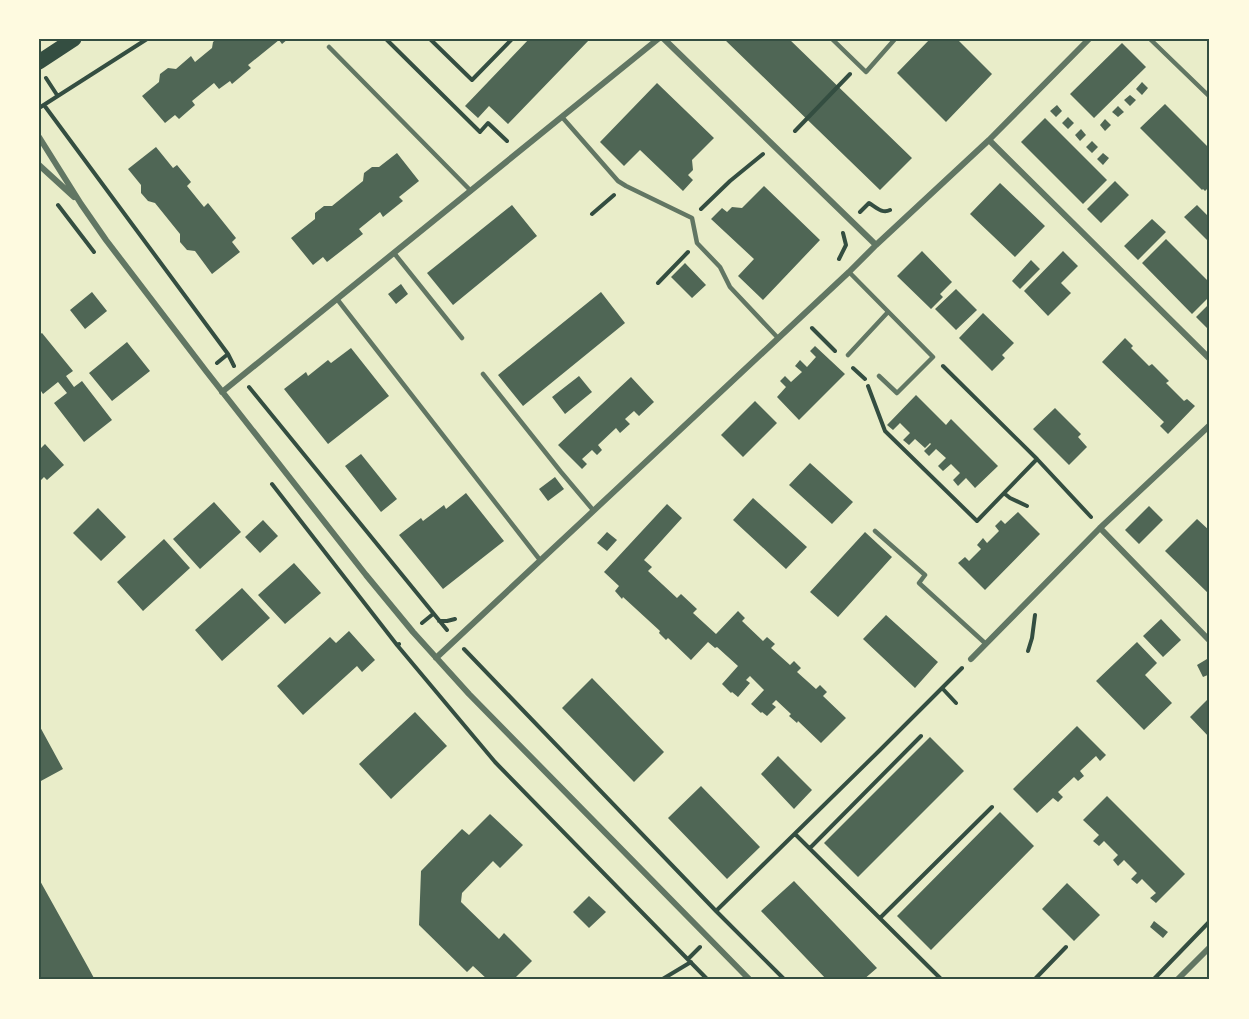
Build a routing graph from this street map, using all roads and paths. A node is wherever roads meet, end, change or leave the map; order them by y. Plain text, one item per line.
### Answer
1 (74, 39) edge
2 (147, 39) edge
3 (386, 39) edge
4 (430, 39) edge
5 (512, 39) edge
6 (658, 39) edge
7 (664, 39) edge
8 (832, 39) edge
9 (895, 39) edge
10 (1089, 39) edge
11 (1150, 39) edge
12 (329, 47) dead end
13 (39, 62) edge
14 (838, 87) dead end
15 (1210, 97) edge
16 (44, 105) junction
17 (39, 108) edge
18 (562, 117) junction
19 (795, 131) dead end
20 (39, 137) edge
21 (988, 140) junction
22 (507, 141) dead end
23 (763, 154) dead end
24 (39, 165) edge
25 (626, 186) junction
26 (471, 191) junction
27 (81, 204) junction
28 (592, 214) dead end
29 (692, 218) junction
30 (697, 243) junction
31 (876, 245) junction
32 (394, 254) junction
33 (849, 272) junction
34 (658, 283) dead end
35 (337, 299) junction
36 (888, 312) junction
37 (812, 328) dead end
38 (462, 338) dead end
39 (778, 338) junction
40 (835, 351) dead end
41 (848, 354) dead end
42 (933, 357) junction
43 (1210, 359) edge
44 (851, 366) dead end
45 (483, 374) dead end
46 (879, 376) dead end
47 (240, 377) junction
48 (222, 392) junction
49 (1210, 424) edge
50 (1037, 459) junction
51 (1004, 494) junction
52 (1028, 506) dead end
53 (593, 510) junction
54 (1100, 528) junction
55 (875, 531) dead end
56 (540, 560) junction
57 (1035, 594) junction
58 (433, 614) junction
59 (413, 632) junction
60 (455, 639) junction
61 (1210, 641) edge
62 (986, 644) junction
63 (1028, 651) dead end
64 (436, 658) junction
65 (971, 659) joint
66 (942, 688) junction
67 (956, 703) dead end
68 (921, 736) dead end
69 (992, 807) dead end
70 (795, 834) junction
71 (810, 848) junction
72 (716, 911) junction
73 (880, 918) junction
74 (1210, 921) edge
75 (1066, 947) dead end
76 (1210, 947) edge
77 (691, 962) junction
78 (661, 980) edge
79 (708, 980) edge
80 (750, 980) edge
81 (785, 980) edge
82 (942, 980) edge
83 (1034, 980) edge
84 (1153, 980) edge
85 (1177, 980) edge

1 - 13 main road
2 - 16 path
3 - 22 path
4 - 5 path
6 - 18 street
7 - 31 street
8 - 9 lane
10 - 21 street
11 - 15 lane
12 - 26 lane
14 - 19 path
16 - 17 path
16 - 47 path
18 - 25 lane
18 - 26 street
20 - 27 street
21 - 31 street
21 - 43 street
23 - 29 path
24 - 27 street
25 - 28 path
25 - 29 lane
26 - 32 street
27 - 48 street
29 - 30 lane
30 - 34 path
30 - 39 lane
31 - 33 street
32 - 35 street
32 - 38 lane
33 - 36 lane
33 - 39 street
35 - 47 street
35 - 56 lane
36 - 41 lane
36 - 42 lane
37 - 40 path
39 - 53 street
42 - 46 lane
42 - 50 path
44 - 51 path
45 - 53 lane
47 - 48 street
47 - 58 path
48 - 59 street
49 - 54 street
50 - 51 path
50 - 54 path
51 - 52 path
53 - 56 street
54 - 57 street
54 - 61 street
55 - 62 lane
56 - 60 street
57 - 62 street
57 - 63 path
58 - 59 path
58 - 60 path
59 - 64 street
59 - 77 path
60 - 64 street
60 - 72 path
62 - 65 street
64 - 80 street
65 - 66 path
66 - 67 path
66 - 70 path
68 - 71 path
69 - 73 path
70 - 71 path
70 - 72 path
71 - 73 path
72 - 81 path
73 - 82 path
74 - 84 path
75 - 83 path
76 - 85 street
77 - 78 path
77 - 79 path

